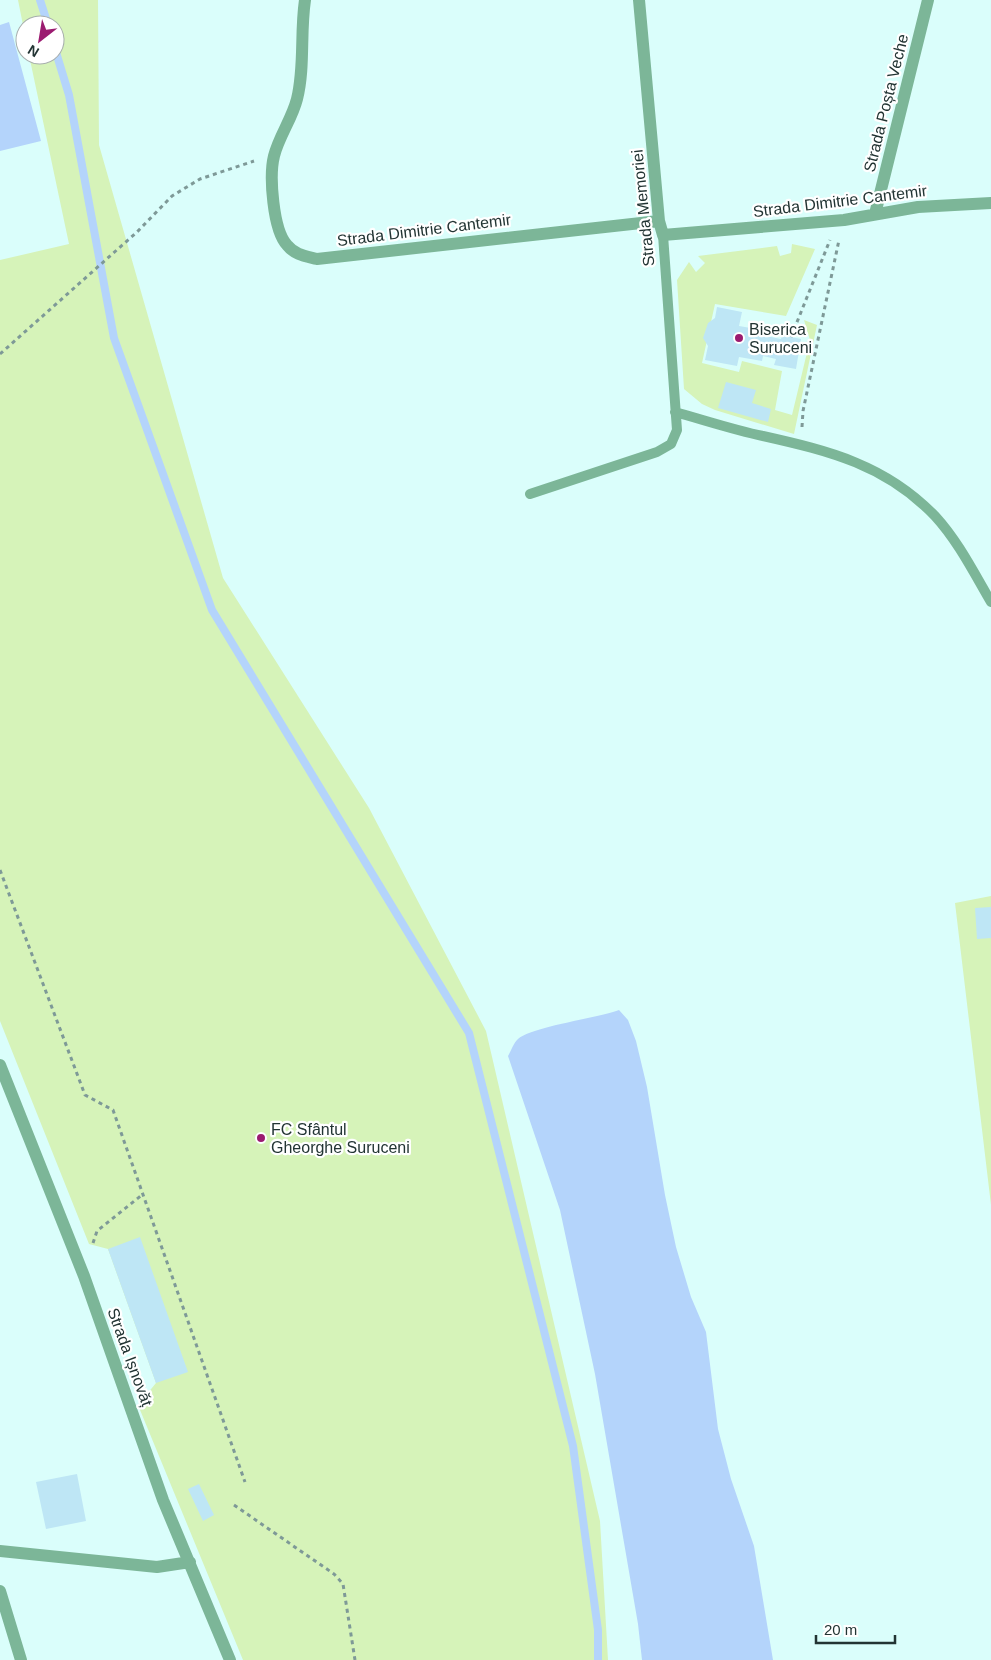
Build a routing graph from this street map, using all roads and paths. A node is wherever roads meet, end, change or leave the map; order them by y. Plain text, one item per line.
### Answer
1 (305, 0) edge
2 (639, 0) edge
3 (928, 0) edge
4 (274, 157) junction
5 (991, 203) edge
6 (875, 214) junction
7 (840, 220) junction
8 (659, 221) junction
9 (663, 235) junction
10 (791, 337) dead end
11 (0, 354) edge
12 (675, 412) junction
13 (801, 444) junction
14 (530, 494) dead end
15 (991, 602) edge
16 (0, 870) edge
17 (0, 1065) edge
18 (143, 1194) junction
19 (93, 1244) dead end
20 (245, 1482) dead end
21 (234, 1505) dead end
22 (0, 1551) edge
23 (190, 1562) junction
24 (0, 1590) edge
25 (20, 1660) edge
26 (230, 1660) edge
27 (355, 1660) edge

1 - 4 street, Strada Dimitrie Cantemir
2 - 8 street, Strada Memoriei
3 - 6 street, Strada Poșta Veche
4 - 8 street, Strada Dimitrie Cantemir
4 - 11 path
5 - 6 street, Strada Dimitrie Cantemir
6 - 7 street, Strada Dimitrie Cantemir
7 - 9 street, Strada Dimitrie Cantemir
7 - 10 path
7 - 13 path
8 - 9 street, Strada Memoriei
9 - 12 lane, Strada Memoriei
12 - 13 lane
12 - 14 lane, Strada Memoriei
13 - 15 lane
16 - 18 path
17 - 23 street, Strada Ișnovăț
18 - 19 path
18 - 20 path
21 - 27 path
22 - 23 street
23 - 26 street, Strada Ișnovăț
24 - 25 street

